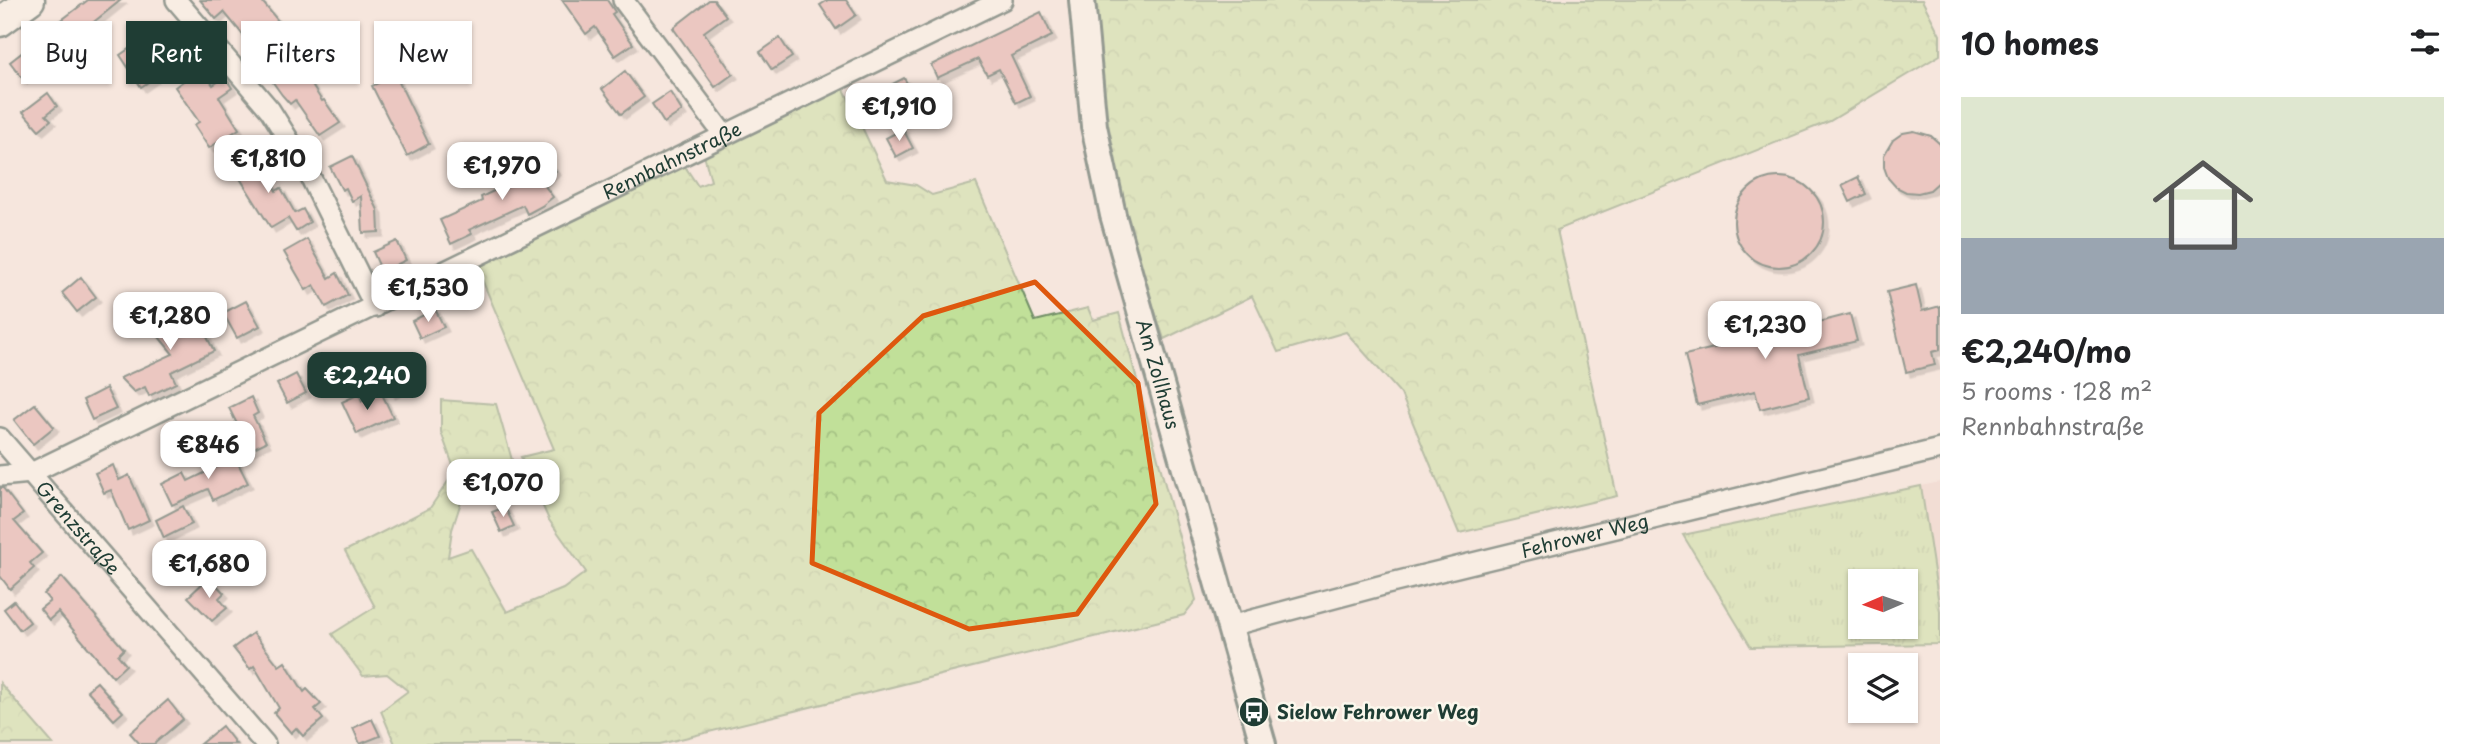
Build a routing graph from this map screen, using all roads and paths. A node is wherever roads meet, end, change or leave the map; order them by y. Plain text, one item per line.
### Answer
1 (30, 0) edge
2 (176, 0) edge
3 (623, 0) edge
4 (1002, 0) edge
5 (1082, 0) edge
6 (0, 22) edge
7 (724, 135) junction
8 (375, 307) junction
9 (0, 438) edge
10 (1940, 449) edge
11 (31, 474) junction
12 (0, 476) edge
13 (1230, 625) junction
14 (265, 744) edge
15 (1263, 744) edge

1 - 6 main road
2 - 8 street
3 - 7 street
4 - 7 street, Rennbahnstraße
5 - 13 street, Am Zollhaus
7 - 8 street, Rennbahnstraße
8 - 11 street, Rennbahnstraße
9 - 11 street, Grenzstraße
10 - 13 street, Fehrower Weg
11 - 12 street, Rennbahnstraße
11 - 14 street, Grenzstraße
13 - 15 street, Am Zollhaus

